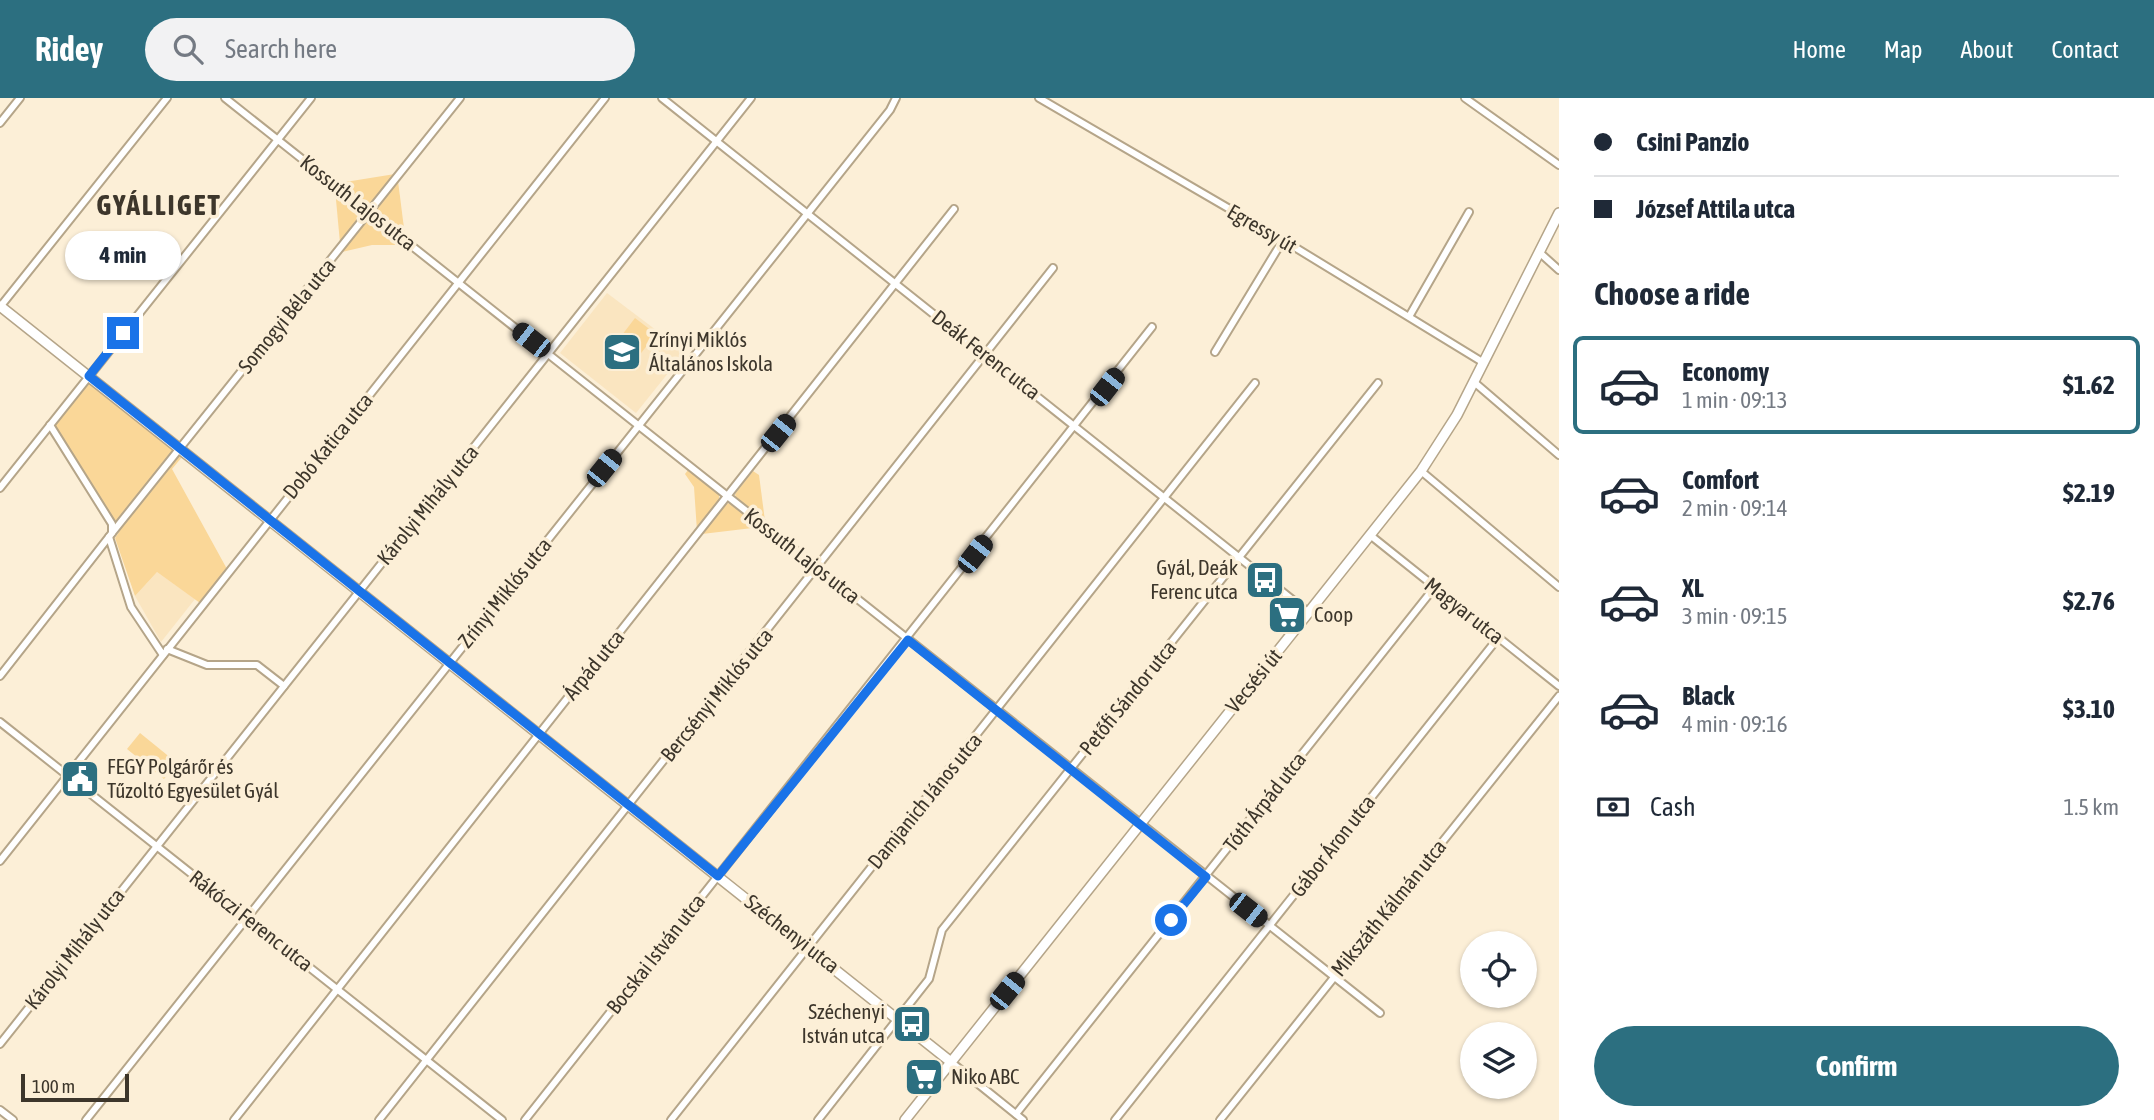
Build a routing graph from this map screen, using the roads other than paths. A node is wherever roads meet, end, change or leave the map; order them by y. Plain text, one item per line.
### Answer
1 (20, 98) edge
2 (167, 98) edge
3 (225, 98) edge
4 (311, 98) edge
5 (460, 98) edge
6 (605, 98) edge
7 (662, 98) edge
8 (751, 98) edge
9 (896, 98) edge
10 (1039, 98) edge
11 (1465, 98) edge
12 (0, 123) edge
13 (278, 139) junction
14 (717, 142) junction
15 (1559, 165) edge
16 (954, 209) dead end
17 (370, 212) junction
18 (1469, 212) dead end
19 (807, 213) junction
20 (1559, 213) edge
21 (1283, 240) junction
22 (1539, 252) junction
23 (1053, 268) dead end
24 (1559, 270) edge
25 (459, 283) junction
26 (897, 284) junction
27 (0, 307) edge
28 (1409, 315) junction
29 (1152, 327) dead end
30 (1215, 352) dead end
31 (548, 354) junction
32 (986, 355) junction
33 (1484, 363) junction
34 (89, 376) junction
35 (1475, 382) junction
36 (1255, 383) dead end
37 (1378, 383) dead end
38 (50, 425) junction
39 (639, 425) junction
40 (1076, 426) junction
41 (180, 450) junction
42 (1559, 455) edge
43 (1421, 471) junction
44 (0, 488) edge
45 (727, 496) junction
46 (1166, 498) junction
47 (269, 521) junction
48 (112, 533) junction
49 (1370, 535) junction
50 (1241, 557) junction
51 (818, 568) junction
52 (1559, 587) edge
53 (1434, 588) junction
54 (358, 592) junction
55 (1309, 612) junction
56 (1498, 638) junction
57 (908, 640) junction
58 (165, 652) junction
59 (448, 663) junction
60 (0, 676) edge
61 (284, 686) junction
62 (1559, 686) edge
63 (1559, 696) edge
64 (998, 710) junction
65 (0, 722) edge
66 (538, 734) junction
67 (1072, 768) junction
68 (68, 776) junction
69 (629, 805) junction
70 (1141, 823) junction
71 (156, 847) junction
72 (0, 861) edge
73 (718, 876) junction
74 (1206, 877) junction
75 (246, 918) junction
76 (1270, 927) junction
77 (808, 947) junction
78 (1334, 977) junction
79 (337, 989) junction
80 (1380, 1013) dead end
81 (898, 1019) junction
82 (0, 1044) edge
83 (426, 1060) junction
84 (951, 1062) junction
85 (0, 1110) edge
86 (1016, 1114) junction
87 (13, 1120) edge
88 (86, 1120) edge
89 (234, 1120) edge
90 (379, 1120) edge
91 (502, 1120) edge
92 (525, 1120) edge
93 (671, 1120) edge
94 (818, 1120) edge
95 (905, 1120) edge
96 (1023, 1120) edge
97 (1115, 1120) edge
98 (1220, 1120) edge

1 - 12 street
2 - 27 street
3 - 13 street, Kossuth Lajos utca
4 - 13 street
5 - 17 street, Somogyi Béla utca
6 - 25 street, Dobó Katica utca
7 - 14 street, Deák Ferenc utca
8 - 14 street, Károlyi Mihály utca
9 - 19 street, Zrínyi Miklós utca
10 - 21 street, Egressy út
11 - 15 street
13 - 17 street, Kossuth Lajos utca
13 - 34 street
14 - 19 street, Deák Ferenc utca
14 - 31 street, Károlyi Mihály utca
16 - 26 street, Árpád utca
17 - 25 street, Kossuth Lajos utca
17 - 41 street, Somogyi Béla utca
18 - 28 street
19 - 26 street, Deák Ferenc utca
19 - 39 street, Zrínyi Miklós utca
20 - 22 street, Vecsési út
21 - 28 street, Egressy út
21 - 30 street
22 - 24 street
22 - 33 street, Vecsési út
23 - 32 street, Bercsényi Miklós utca
25 - 31 street, Kossuth Lajos utca
25 - 47 street, Dobó Katica utca
26 - 32 street, Deák Ferenc utca
26 - 45 street, Árpád utca
27 - 34 street, Széchenyi utca
28 - 33 street, Egressy út
29 - 40 street, Bocskai István utca
31 - 39 street, Kossuth Lajos utca
31 - 54 street, Károlyi Mihály utca
32 - 40 street, Deák Ferenc utca
32 - 51 street, Bercsényi Miklós utca
33 - 35 street, Vecsési út
34 - 38 street
34 - 41 street, Széchenyi utca
35 - 42 street
35 - 43 street, Vecsési út
36 - 46 street, Damjanich János utca
37 - 50 street, Petőfi Sándor utca
38 - 44 street
38 - 48 street
39 - 45 street, Kossuth Lajos utca
39 - 59 street, Zrínyi Miklós utca
40 - 46 street, Deák Ferenc utca
40 - 57 street, Bocskai István utca
41 - 47 street, Széchenyi utca
41 - 48 street, Somogyi Béla utca
43 - 49 street, Vecsési út
43 - 52 street
45 - 51 street, Kossuth Lajos utca
45 - 66 street, Árpád utca
46 - 50 street, Deák Ferenc utca
46 - 64 street, Damjanich János utca
47 - 54 street, Széchenyi utca
47 - 58 street, Dobó Katica utca
48 - 58 street
48 - 60 street, Somogyi Béla utca
49 - 53 street, Magyar utca
49 - 55 street, Vecsési út
50 - 55 street, Deák Ferenc utca
50 - 67 street, Petőfi Sándor utca
51 - 57 street, Kossuth Lajos utca
51 - 69 street, Bercsényi Miklós utca
53 - 56 street, Magyar utca
53 - 74 street, Tóth Árpád utca
54 - 59 street, Széchenyi utca
54 - 61 street, Károlyi Mihály utca
55 - 70 street, Vecsési út
56 - 62 street, Magyar utca
56 - 76 street, Gábor Áron utca
57 - 64 street, Kossuth Lajos utca
57 - 73 street, Bocskai István utca
58 - 61 street
58 - 68 street, Dobó Katica utca
59 - 66 street, Széchenyi utca
59 - 75 street, Zrínyi Miklós utca
61 - 71 street, Károlyi Mihály utca
63 - 78 street, Mikszáth Kálmán utca
64 - 67 street, Kossuth Lajos utca
64 - 77 street, Damjanich János utca
65 - 68 street, Rákóczi Ferenc utca
66 - 69 street, Széchenyi utca
66 - 79 street, Árpád utca
67 - 70 street, Kossuth Lajos utca
67 - 81 street, Petőfi Sándor utca
68 - 71 street, Rákóczi Ferenc utca
68 - 72 street, Dobó Katica utca
69 - 73 street, Széchenyi utca
69 - 83 street, Bercsényi Miklós utca
70 - 74 street, Kossuth Lajos utca
70 - 84 street, Vecsési út
71 - 75 street, Rákóczi Ferenc utca
71 - 82 street, Károlyi Mihály utca
73 - 77 street, Széchenyi utca
73 - 92 street, Bocskai István utca
74 - 76 street, Kossuth Lajos utca
74 - 86 street, Tóth Árpád utca
75 - 79 street, Rákóczi Ferenc utca
75 - 88 street, Zrínyi Miklós utca
76 - 78 street, Kossuth Lajos utca
76 - 97 street, Gábor Áron utca
77 - 81 street, Széchenyi utca
77 - 93 street, Damjanich János utca
78 - 80 street, Kossuth Lajos utca
78 - 98 street, Mikszáth Kálmán utca
79 - 83 street, Rákóczi Ferenc utca
79 - 89 street, Árpád utca
81 - 84 street, Széchenyi utca
81 - 94 street, Petőfi Sándor utca
83 - 90 street, Bercsényi Miklós utca
83 - 91 street, Rákóczi Ferenc utca
84 - 86 street, Széchenyi utca
84 - 95 street, Vecsési út
85 - 87 street
86 - 96 street, Széchenyi utca

